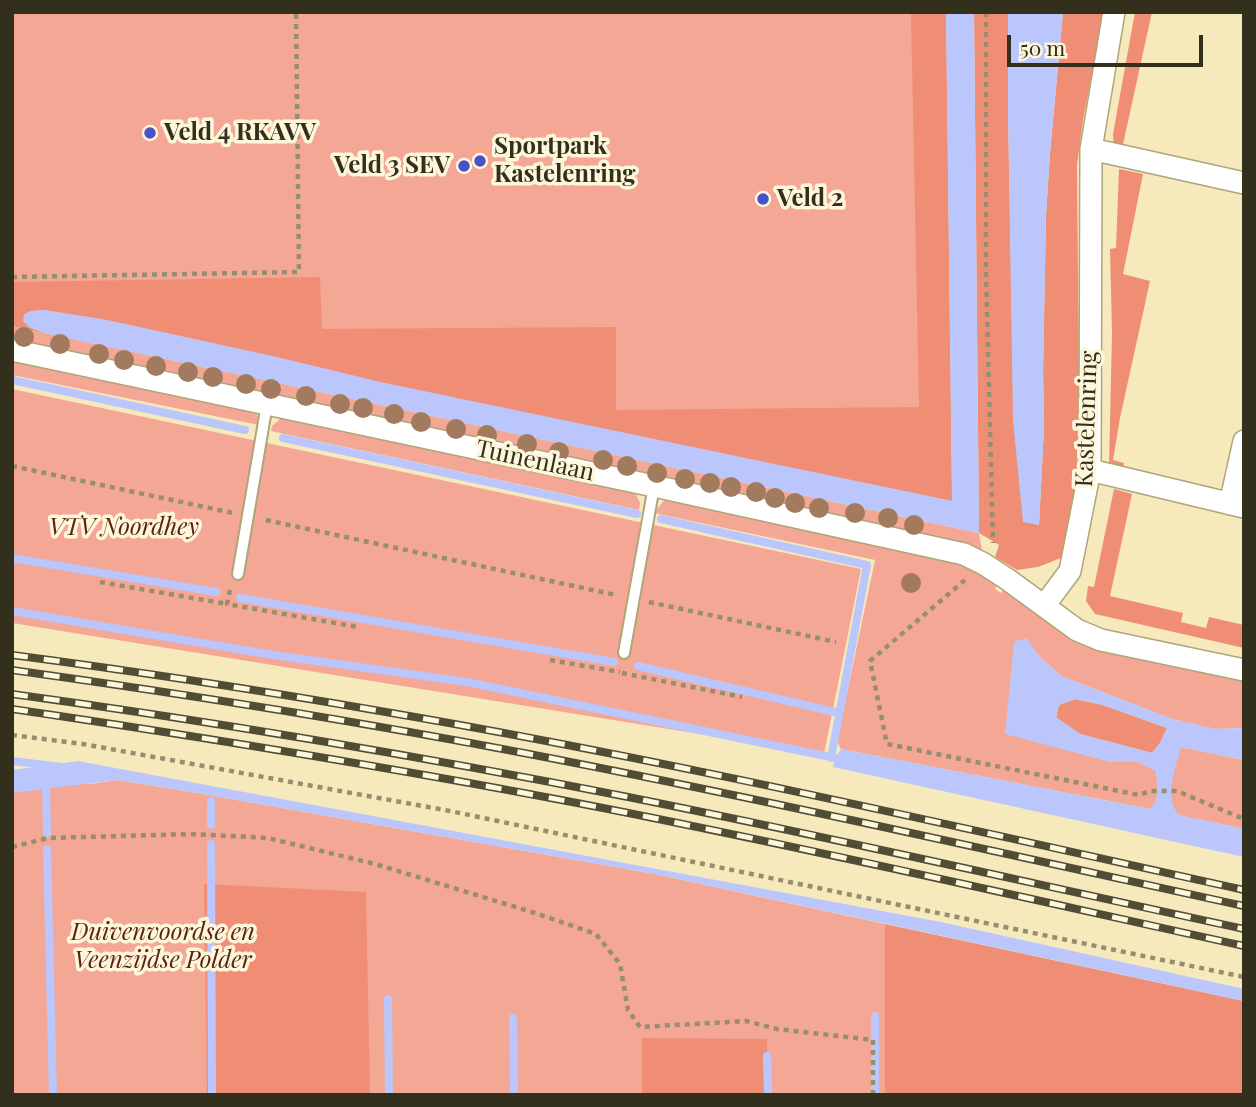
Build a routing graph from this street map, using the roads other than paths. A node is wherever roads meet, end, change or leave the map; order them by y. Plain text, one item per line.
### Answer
1 (1114, 12) edge
2 (1091, 149) junction
3 (1244, 161) edge
4 (1241, 183) edge
5 (12, 350) edge
6 (267, 404) junction
7 (1244, 441) edge
8 (1090, 470) junction
9 (654, 486) junction
10 (1237, 505) edge
11 (238, 574) road end
12 (1044, 606) junction
13 (624, 653) road end
14 (1244, 670) edge

1 - 2 street, Kastelenring
2 - 4 street
2 - 8 street, Kastelenring
3 - 4 street
5 - 6 street, Tuinenlaan
6 - 9 street, Tuinenlaan
6 - 11 lane
7 - 10 street
8 - 10 street
8 - 12 street, Kastelenring
9 - 12 street, Tuinenlaan
9 - 13 lane
12 - 14 street

